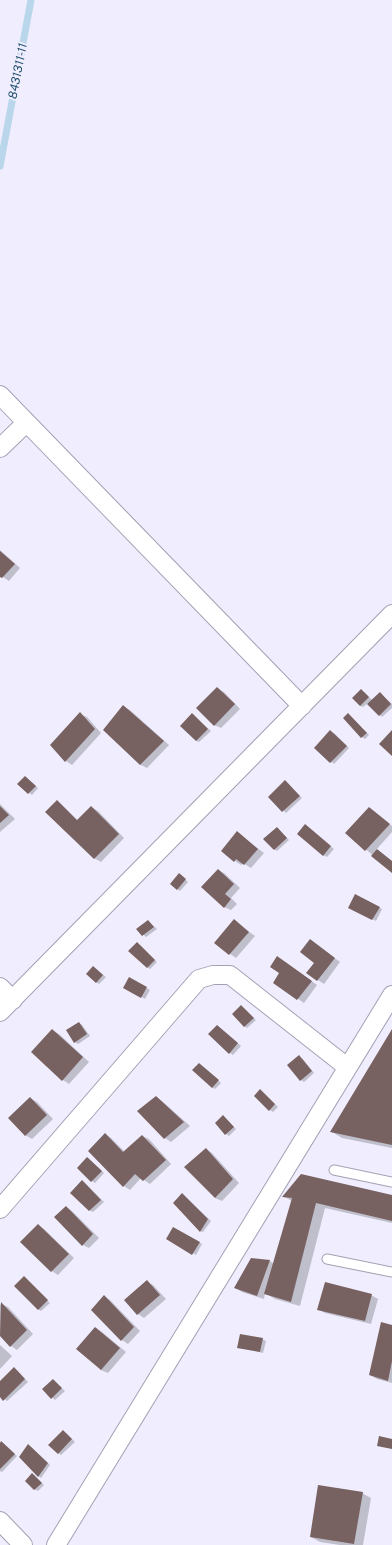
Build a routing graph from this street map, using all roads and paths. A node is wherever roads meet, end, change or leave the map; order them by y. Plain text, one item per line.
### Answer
1 (0, 395) edge
2 (26, 423) junction
3 (0, 448) edge
4 (392, 614) edge
5 (302, 706) junction
6 (0, 987) edge
7 (392, 995) edge
8 (13, 1000) junction
9 (0, 1012) edge
10 (348, 1067) junction
11 (334, 1170) dead end
12 (392, 1182) edge
13 (0, 1209) edge
14 (327, 1259) dead end
15 (392, 1272) edge
16 (0, 1521) edge
17 (23, 1545) edge
18 (56, 1545) edge

1 - 2 street
2 - 3 street
2 - 5 street
4 - 5 street
5 - 8 street
6 - 8 street
7 - 10 street
8 - 9 street
10 - 13 street
10 - 18 street
11 - 12 lane
14 - 15 lane
16 - 17 street

